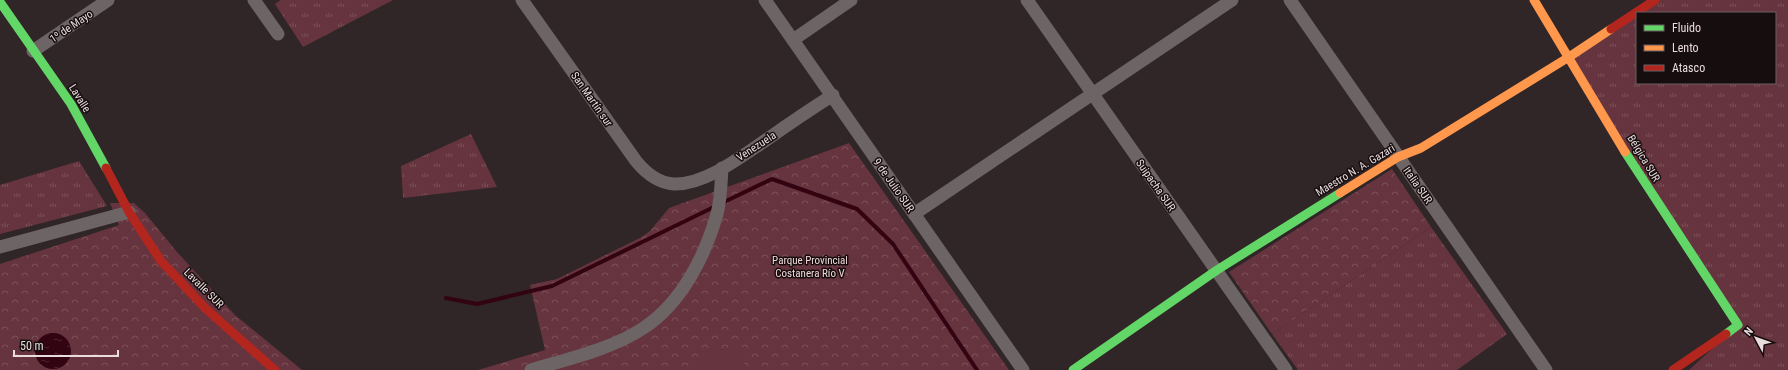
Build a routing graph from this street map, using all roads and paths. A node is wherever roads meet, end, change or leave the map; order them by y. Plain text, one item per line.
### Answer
1 (108, 0) edge
2 (254, 0) edge
3 (522, 0) edge
4 (765, 0) edge
5 (851, 0) edge
6 (1027, 0) edge
7 (1232, 0) edge
8 (1290, 0) edge
9 (1534, 0) edge
10 (1655, 0) edge
11 (0, 2) edge
12 (1637, 12) edge
13 (1636, 13) edge
14 (278, 34) dead end
15 (793, 40) junction
16 (33, 51) junction
17 (1569, 57) junction
18 (1093, 94) junction
19 (833, 95) junction
20 (1398, 157) junction
21 (722, 168) junction
22 (673, 184) joint
23 (129, 212) junction
24 (914, 214) junction
25 (0, 247) edge
26 (1217, 270) junction
27 (275, 370) edge
28 (531, 370) edge
29 (1023, 370) edge
30 (1073, 370) edge
31 (1286, 370) edge
32 (1546, 370) edge
33 (1673, 370) edge

1 - 16 street, 1º de Mayo
2 - 14 street
3 - 22 street, San Martín sur
4 - 15 street, 9 de Julio SUR
5 - 15 street
6 - 18 street, Suipacha SUR
7 - 18 street
8 - 20 street, Italia SUR
9 - 17 street, Bélgica SUR
10 - 12 street, Maestro N. A. Gazari
11 - 16 street, Lavalle
13 - 17 street, Maestro N. A. Gazari
15 - 19 street, 9 de Julio SUR
16 - 23 street, Lavalle
17 - 20 street, Maestro N. A. Gazari
17 - 33 street, Bélgica SUR
18 - 24 street
18 - 26 street, Suipacha SUR
19 - 21 street, Venezuela
19 - 24 street, 9 de Julio SUR
20 - 26 street, Maestro N. A. Gazari
20 - 32 street, Italia SUR
21 - 22 street, Venezuela
21 - 28 street
23 - 25 street
23 - 27 street, Lavalle SUR
24 - 29 street, 9 de Julio SUR
26 - 30 street, Maestro N. A. Gazari
26 - 31 street, Suipacha SUR

